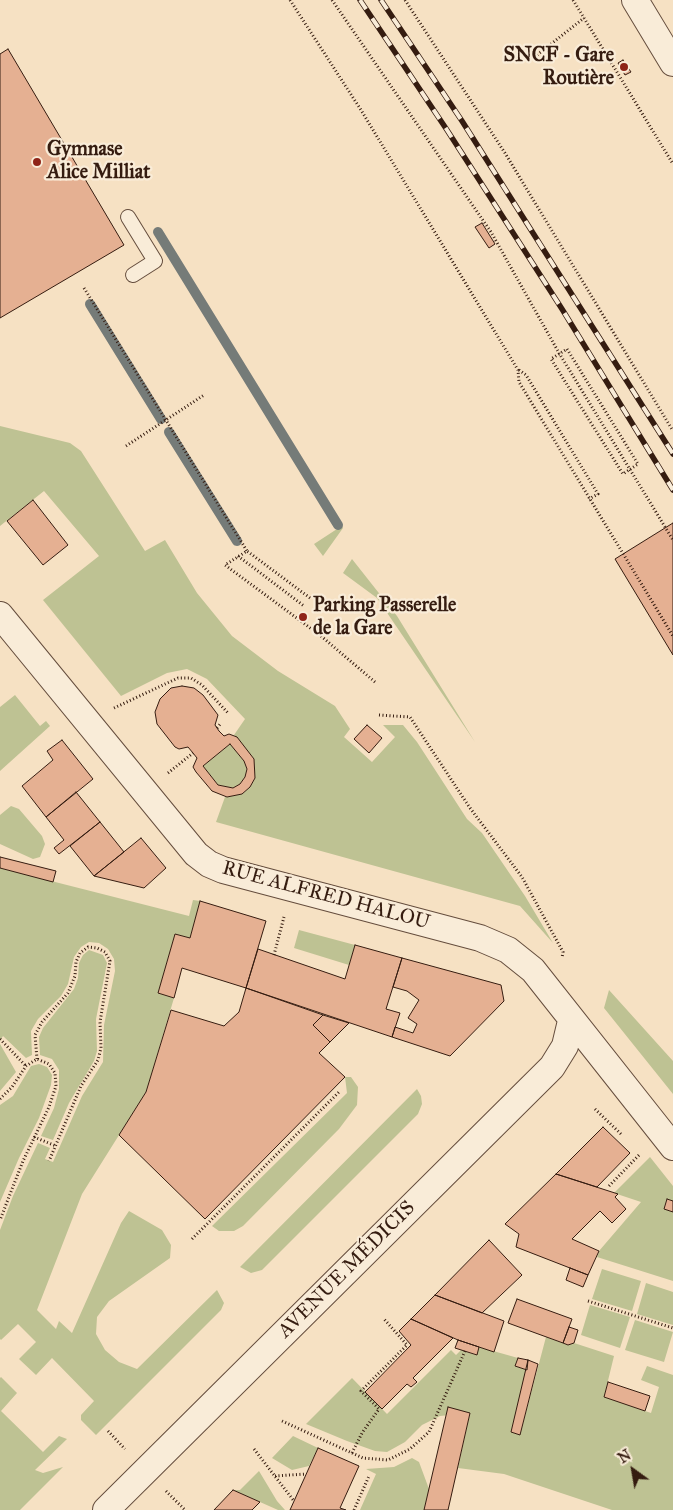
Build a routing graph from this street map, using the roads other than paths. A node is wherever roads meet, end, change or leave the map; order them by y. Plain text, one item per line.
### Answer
1 (635, 0) edge
2 (673, 63) edge
3 (128, 217) dead end
4 (133, 275) dead end
5 (0, 615) edge
6 (571, 1021) junction
7 (673, 1147) edge
8 (106, 1510) edge

1 - 2 street
3 - 4 lane
5 - 6 street, RUE ALFRED HALOU
6 - 7 street, RUE ALFRED HALOU
6 - 8 street, AVENUE MÉDICIS

